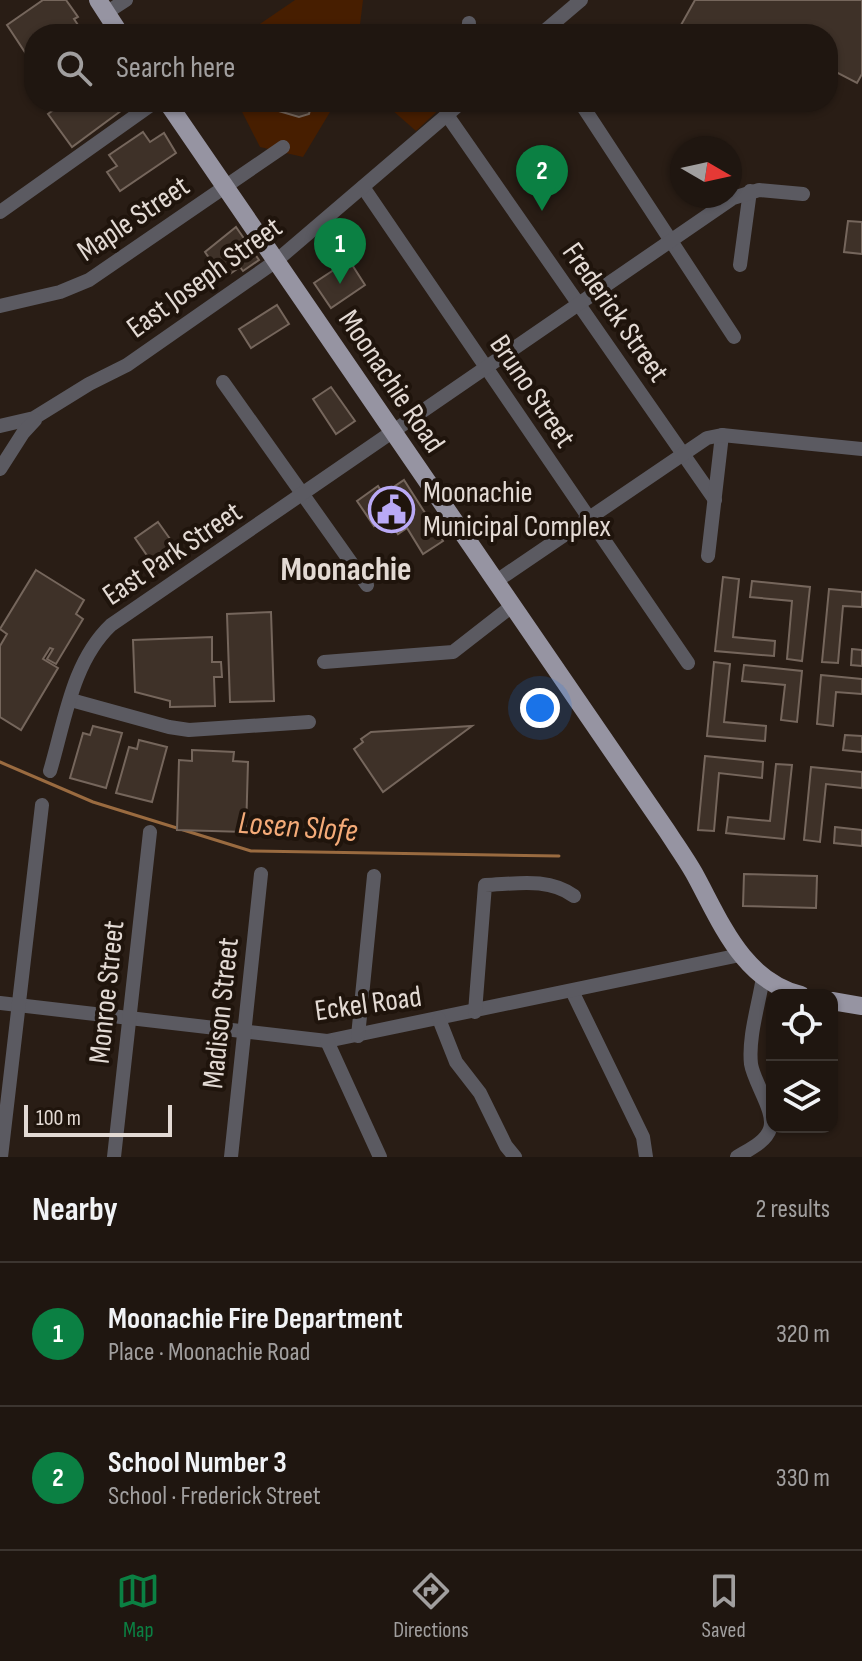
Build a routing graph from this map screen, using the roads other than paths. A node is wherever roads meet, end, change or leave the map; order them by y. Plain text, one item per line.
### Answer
1 (126, 0) edge
2 (581, 0) edge
3 (102, 6) edge
4 (114, 24) edge
5 (553, 24) edge
6 (141, 112) edge
7 (174, 112) edge
8 (448, 112) edge
9 (459, 112) edge
10 (587, 112) edge
11 (283, 147) dead end
12 (363, 187) junction
13 (225, 188) junction
14 (750, 191) junction
15 (803, 194) dead end
16 (0, 212) edge
17 (672, 240) junction
18 (276, 261) junction
19 (740, 265) dead end
20 (579, 304) junction
21 (0, 306) edge
22 (734, 337) dead end
23 (486, 368) junction
24 (223, 382) dead end
25 (45, 412) junction
26 (0, 426) edge
27 (392, 432) junction
28 (722, 435) junction
29 (862, 449) edge
30 (683, 454) junction
31 (0, 469) edge
32 (303, 495) junction
33 (715, 500) junction
34 (589, 518) junction
35 (708, 556) dead end
36 (495, 582) junction
37 (367, 585) dead end
38 (512, 606) junction
39 (324, 662) dead end
40 (688, 663) dead end
41 (71, 700) junction
42 (309, 722) dead end
43 (50, 771) dead end
44 (42, 805) dead end
45 (150, 832) dead end
46 (261, 874) dead end
47 (374, 876) dead end
48 (574, 896) dead end
49 (740, 955) junction
50 (763, 977) junction
51 (784, 989) edge
52 (572, 991) junction
53 (838, 1002) edge
54 (0, 1003) edge
55 (19, 1005) junction
56 (862, 1006) edge
57 (475, 1012) junction
58 (130, 1018) junction
59 (439, 1019) junction
60 (244, 1031) junction
61 (358, 1036) junction
62 (327, 1041) junction
63 (1, 1157) edge
64 (114, 1157) edge
65 (231, 1157) edge
66 (380, 1157) edge
67 (515, 1157) edge
68 (646, 1157) edge
69 (737, 1157) edge

1 - 3 street
2 - 5 street
3 - 4 main road
6 - 16 street
7 - 13 main road, Moonachie Road
8 - 12 street, East Joseph Street
9 - 20 street, Frederick Street
10 - 17 street
11 - 13 street, Maple Street
12 - 18 street, East Joseph Street
12 - 23 street, Bruno Street
13 - 18 main road, Moonachie Road
13 - 21 street, Maple Street
14 - 15 street
14 - 17 street, East Park Street
14 - 19 street
17 - 20 street, East Park Street
17 - 22 street
18 - 25 street, East Joseph Street
18 - 27 main road, Moonachie Road
20 - 23 street, East Park Street
20 - 30 street, Frederick Street
23 - 27 street, East Park Street
23 - 34 street, Bruno Street
24 - 32 street
25 - 26 street, East Joseph Street
25 - 31 street, East Joseph Street
27 - 32 street, East Park Street
27 - 36 main road, Moonachie Road
28 - 29 street
28 - 30 street
28 - 33 street
30 - 33 street, Frederick Street
30 - 34 street
32 - 37 street
32 - 41 street, East Park Street
33 - 35 street
34 - 36 street
34 - 40 street, Bruno Street
36 - 38 main road, Moonachie Road
38 - 39 street
38 - 49 main road, Moonachie Road
41 - 42 street
41 - 43 street, East Park Street
44 - 55 street
45 - 58 street, Monroe Street
46 - 60 street, Madison Street
47 - 61 street
48 - 57 street
49 - 50 main road, Moonachie Road
49 - 52 street, Eckel Road
50 - 51 main road, Moonachie Road
50 - 69 street
52 - 57 street, Eckel Road
52 - 68 street
53 - 56 main road
54 - 55 street, Eckel Road
55 - 58 street, Eckel Road
55 - 63 street
57 - 59 street, Eckel Road
58 - 60 street, Eckel Road
58 - 64 street, Monroe Street
59 - 61 street, Eckel Road
59 - 67 street
60 - 62 street, Eckel Road
60 - 65 street, Madison Street
61 - 62 street, Eckel Road
62 - 66 street

